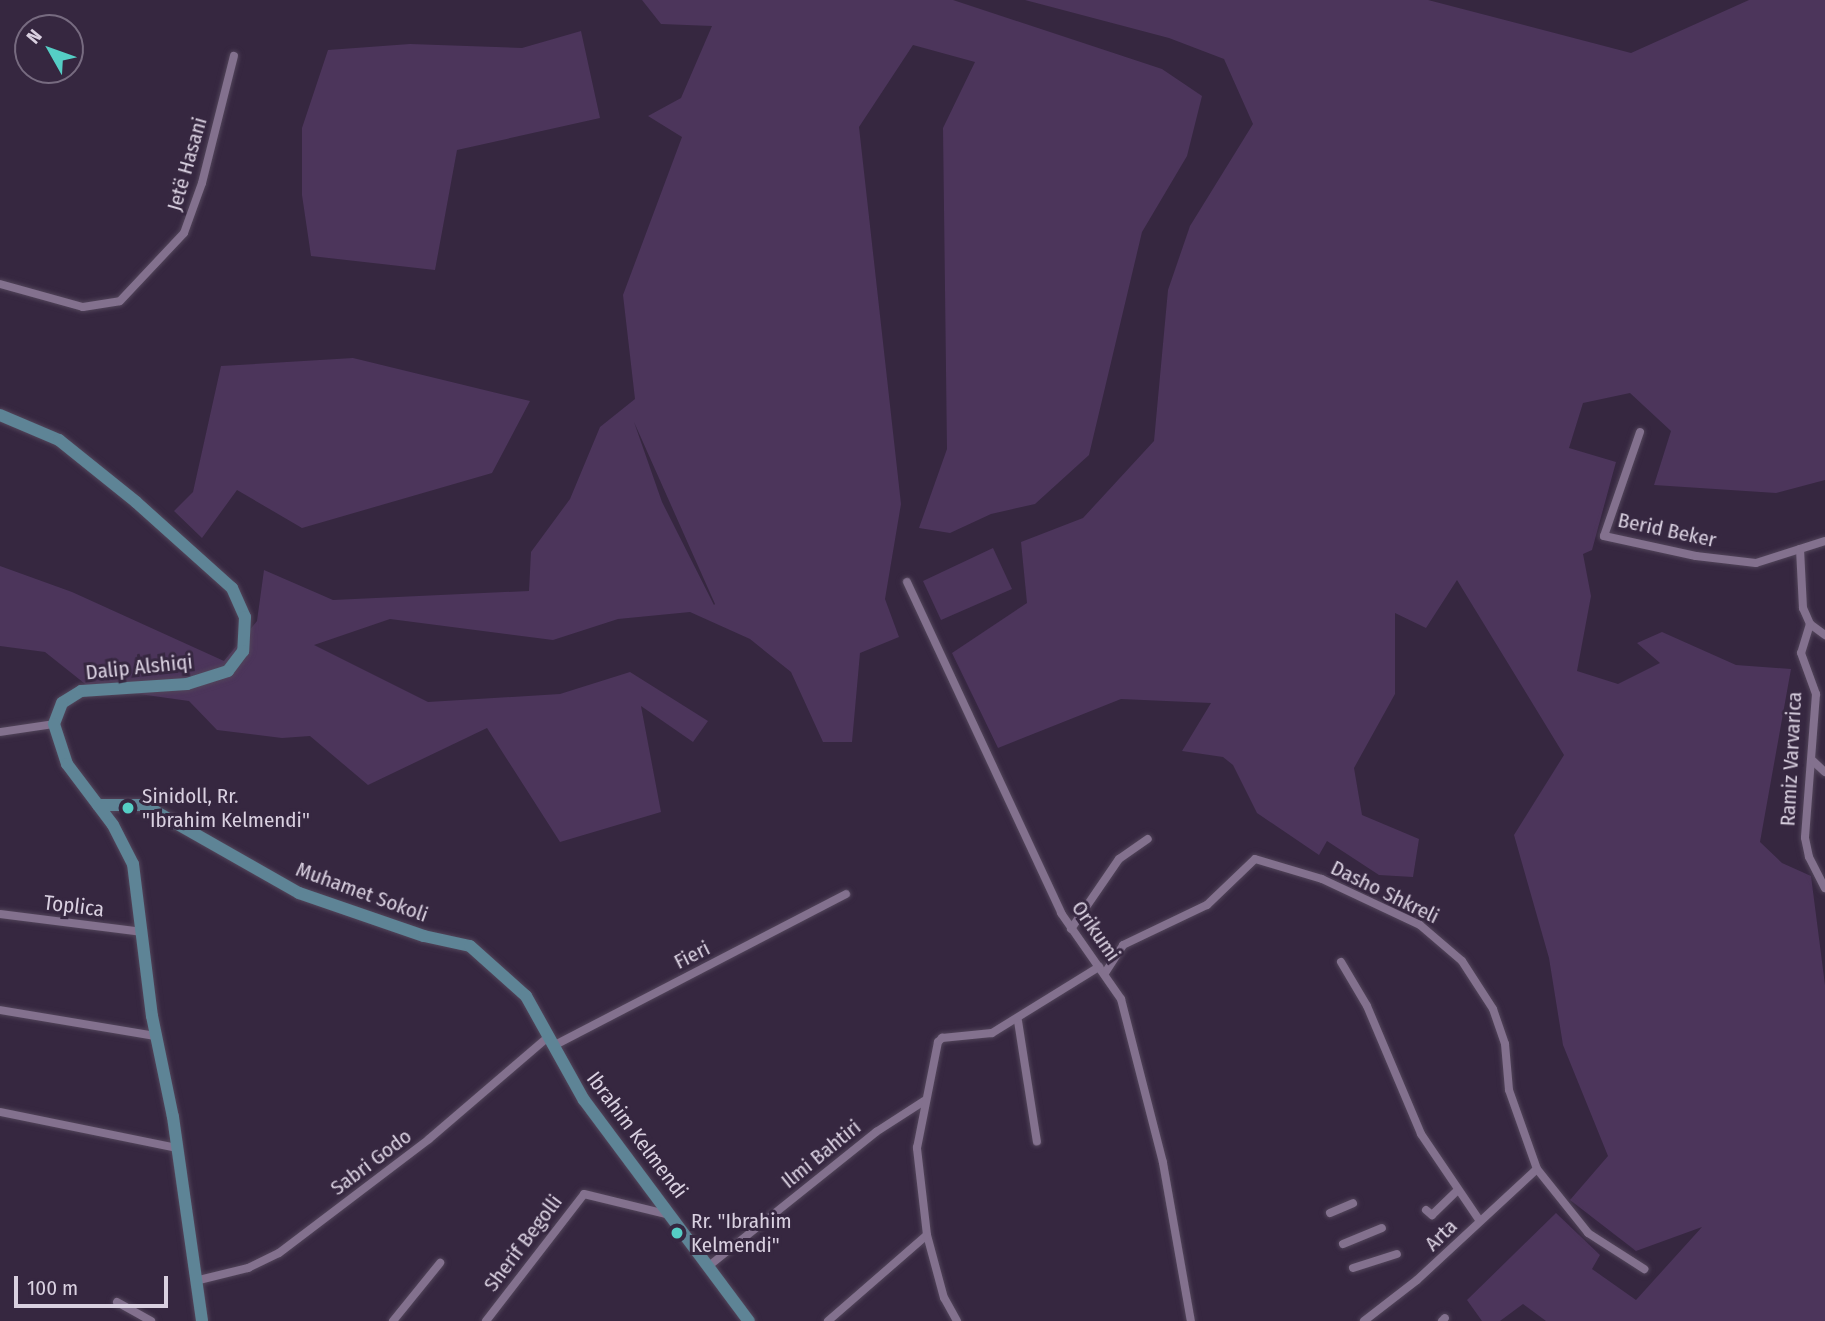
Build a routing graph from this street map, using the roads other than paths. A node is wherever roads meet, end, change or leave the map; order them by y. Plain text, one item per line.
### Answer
1 (234, 57) dead end
2 (0, 284) edge
3 (0, 415) edge
4 (1640, 432) dead end
5 (1825, 541) edge
6 (1800, 549) junction
7 (907, 582) dead end
8 (1810, 624) junction
9 (1825, 635) edge
10 (54, 724) junction
11 (0, 732) edge
12 (1813, 761) junction
13 (1825, 772) edge
14 (98, 805) junction
15 (1148, 839) dead end
16 (1825, 888) edge
17 (846, 894) dead end
18 (0, 914) edge
19 (1071, 929) junction
20 (143, 932) junction
21 (1341, 962) dead end
22 (1102, 970) junction
23 (0, 1010) edge
24 (1018, 1021) junction
25 (156, 1036) junction
26 (550, 1042) junction
27 (924, 1101) junction
28 (0, 1112) edge
29 (1037, 1142) dead end
30 (177, 1148) junction
31 (1537, 1169) junction
32 (1458, 1190) junction
33 (1353, 1203) dead end
34 (1426, 1210) dead end
35 (1329, 1213) dead end
36 (673, 1216) junction
37 (1480, 1221) junction
38 (1382, 1228) dead end
39 (927, 1235) junction
40 (1343, 1244) dead end
41 (1397, 1254) dead end
42 (440, 1263) dead end
43 (710, 1265) junction
44 (1353, 1268) dead end
45 (1644, 1269) dead end
46 (195, 1280) junction
47 (117, 1303) dead end
48 (151, 1321) edge
49 (202, 1321) edge
50 (393, 1321) edge
51 (486, 1321) edge
52 (749, 1321) edge
53 (828, 1321) edge
54 (957, 1321) edge
55 (1191, 1321) edge
56 (1364, 1321) edge

1 - 2 street, Jetë Hasani
3 - 10 street, Dalip Alshiqi
4 - 6 street, Berid Beker
5 - 6 street, Berid Beker
6 - 8 street, Ramiz Varvarica
7 - 19 street, Orikumi
8 - 9 street
8 - 12 street, Ramiz Varvarica
10 - 11 street
10 - 14 street
12 - 13 street
12 - 16 street, Ramiz Varvarica
14 - 20 street
14 - 26 street, Muhamet Sokoli
15 - 19 street
17 - 26 street, Fieri
18 - 20 street, Toplica
19 - 22 street, Orikumi
20 - 25 street
21 - 32 street
22 - 24 street
22 - 31 street, Dasho Shkreli
22 - 55 street, Orikumi
23 - 25 street
24 - 27 street
24 - 29 street
25 - 30 street
26 - 36 street, Ibrahim Kelmendi
26 - 46 street, Sabri Godo
27 - 39 street
27 - 43 street, Ilmi Bahtiri
28 - 30 street
30 - 46 street
31 - 37 street, Arta
31 - 45 street
32 - 34 street
32 - 37 street
33 - 35 street
36 - 43 street, Ibrahim Kelmendi
36 - 51 street, Sherif Begolli
37 - 56 street, Arta
38 - 40 street
39 - 53 street
39 - 54 street
41 - 44 street
42 - 50 street
43 - 52 street, Ibrahim Kelmendi
46 - 49 street
47 - 48 street

